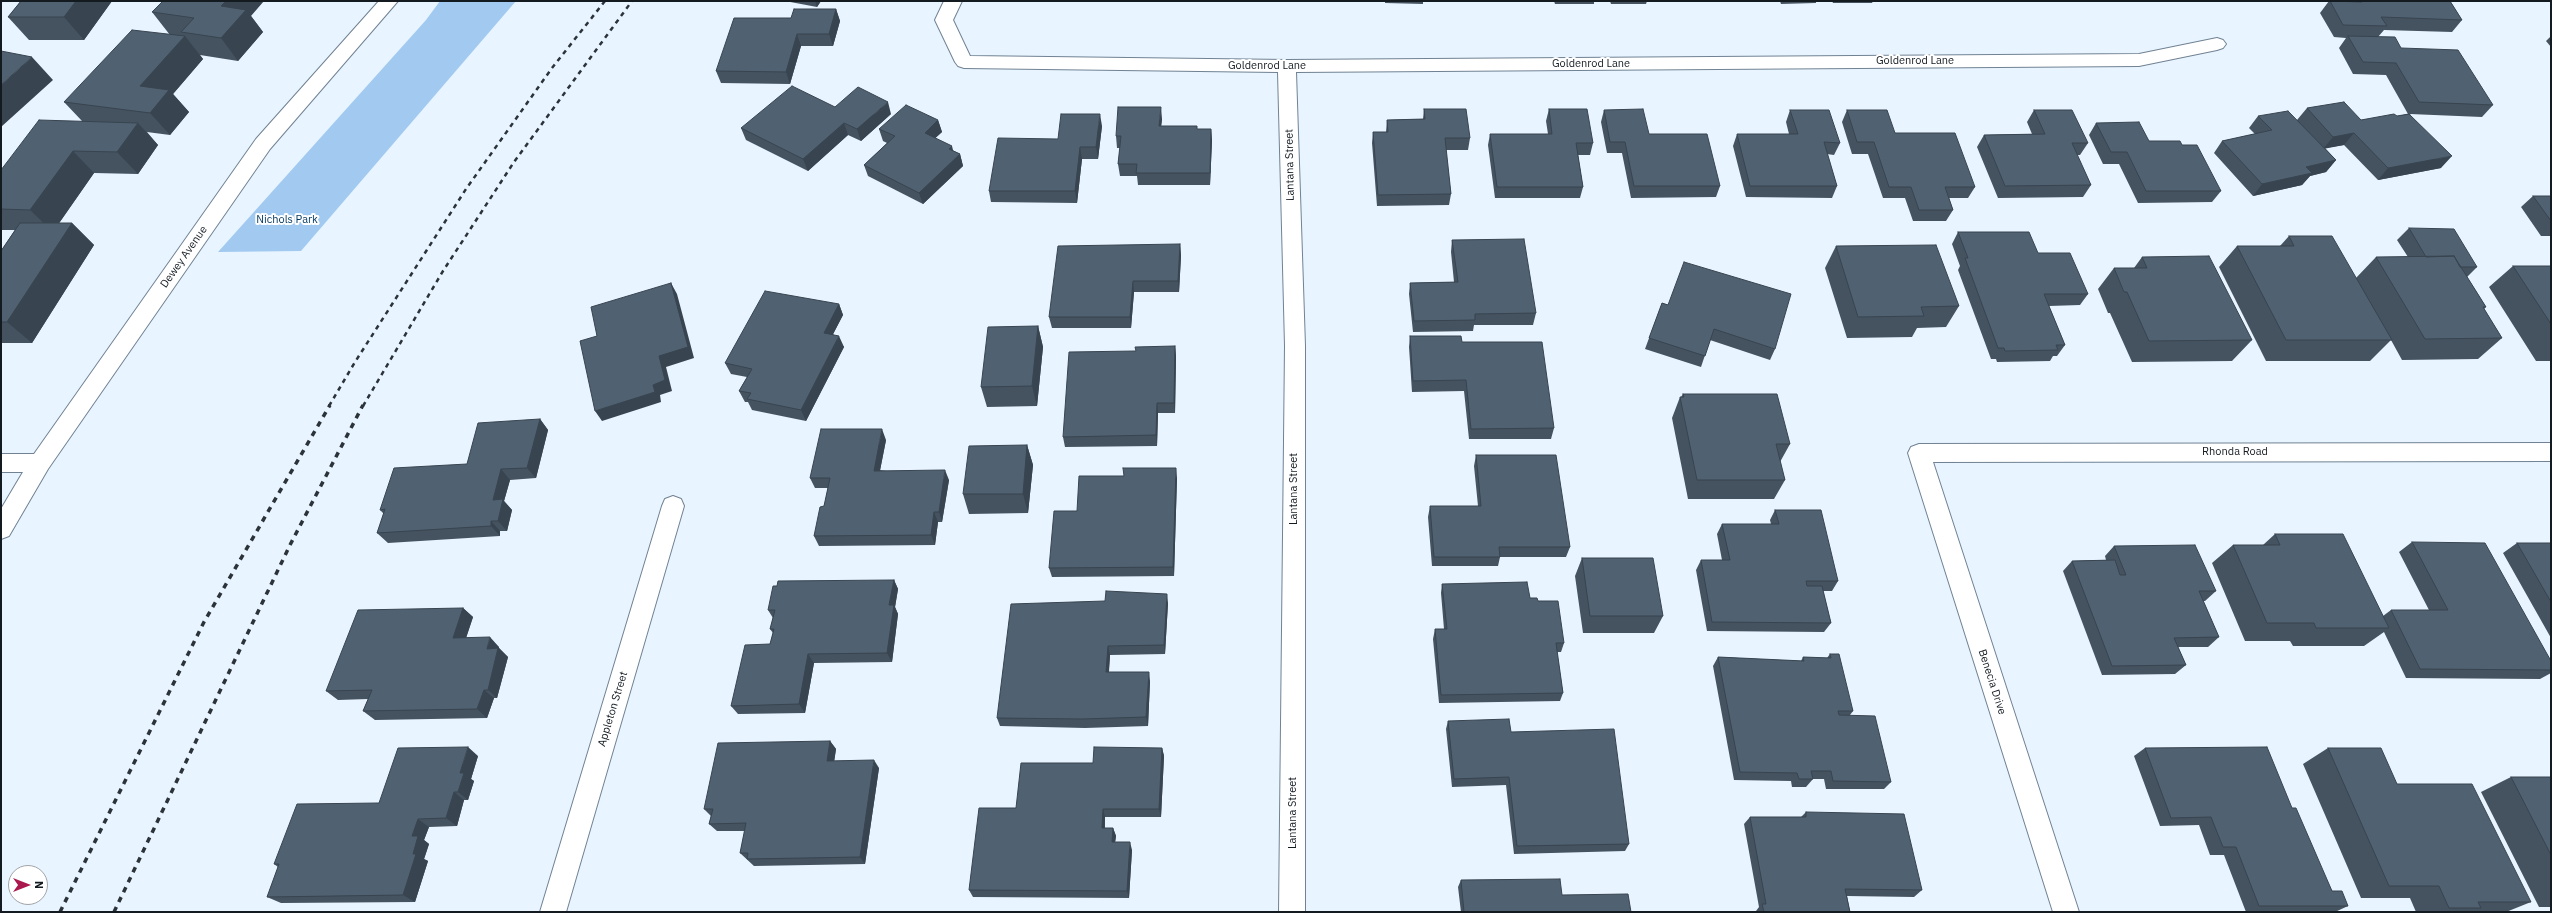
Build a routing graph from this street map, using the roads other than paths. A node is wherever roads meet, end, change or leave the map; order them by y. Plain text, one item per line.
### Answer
1 (389, 1) edge
2 (954, 1) edge
3 (2218, 44) dead end
4 (1288, 66) junction
5 (2551, 452) edge
6 (1919, 453) joint
7 (1, 463) edge
8 (40, 463) junction
9 (673, 506) dead end
10 (1, 528) edge
11 (553, 912) edge
12 (1292, 912) edge
13 (2066, 912) edge

1 - 8 street, Dewey Avenue
2 - 4 street, Goldenrod Lane
3 - 4 street, Goldenrod Lane
4 - 12 street, Lantana Street
5 - 6 street, Rhonda Road
6 - 13 street, Benecia Drive
7 - 8 street
8 - 10 street, Dewey Avenue
9 - 11 street, Appleton Street

